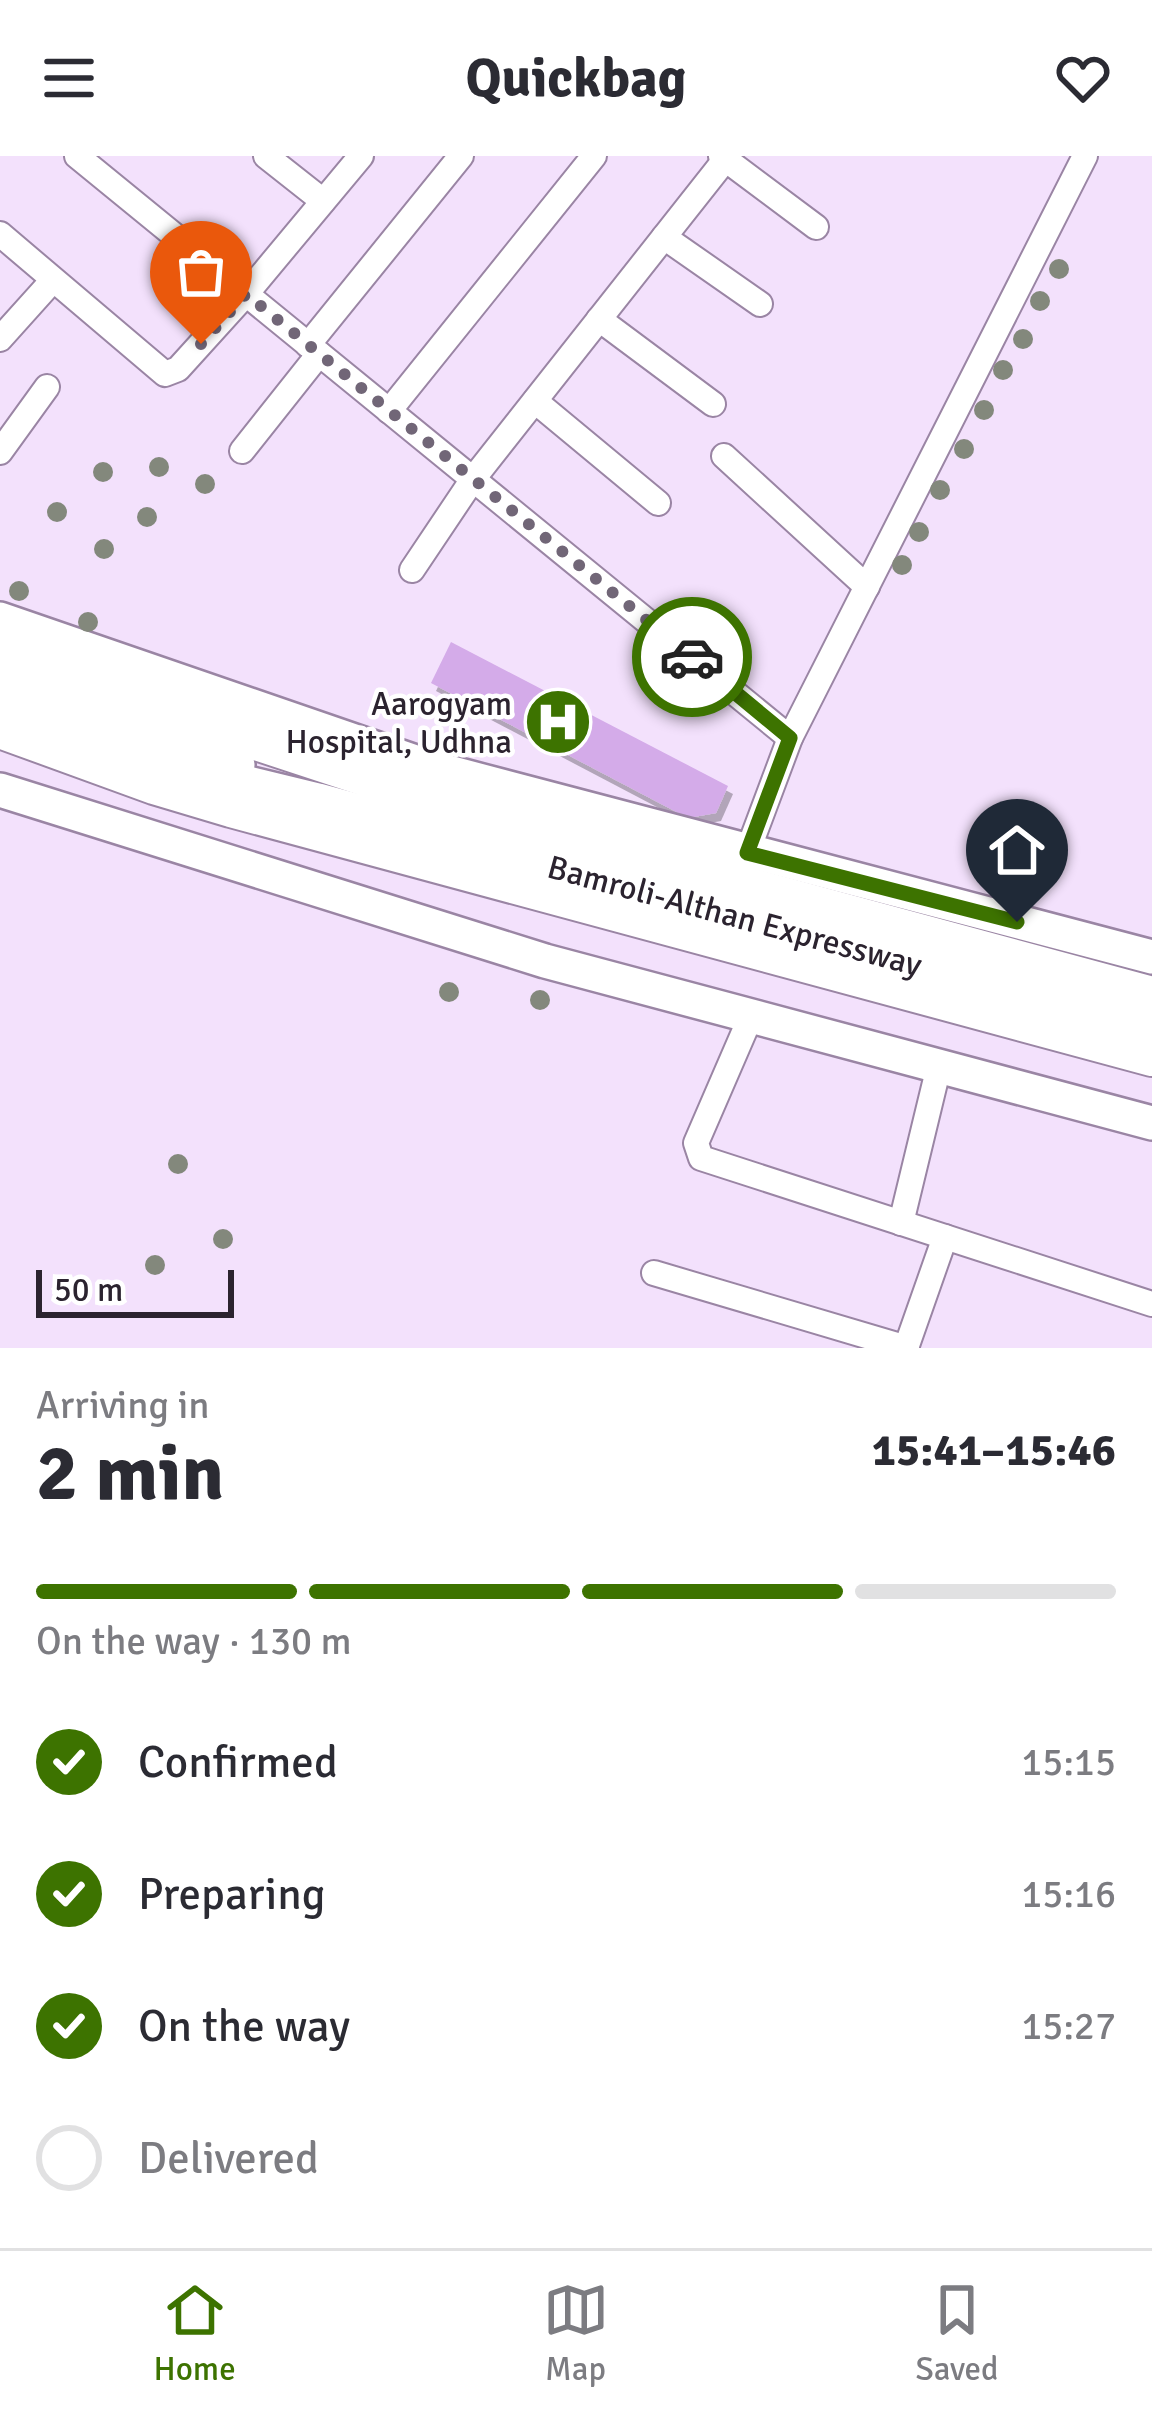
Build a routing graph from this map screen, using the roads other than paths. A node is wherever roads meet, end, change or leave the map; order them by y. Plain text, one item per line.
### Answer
1 (77, 156) edge
2 (266, 156) edge
3 (361, 156) edge
4 (461, 156) edge
5 (594, 156) edge
6 (1085, 156) edge
7 (724, 157) edge
8 (323, 202) junction
9 (816, 227) dead end
10 (0, 235) edge
11 (664, 237) junction
12 (53, 280) junction
13 (246, 294) junction
14 (760, 304) dead end
15 (599, 319) junction
16 (0, 339) edge
17 (314, 349) junction
18 (46, 387) dead end
19 (535, 400) junction
20 (713, 404) dead end
21 (389, 411) junction
22 (242, 451) dead end
23 (0, 452) edge
24 (724, 456) dead end
25 (473, 479) junction
26 (658, 503) dead end
27 (412, 570) dead end
28 (867, 587) junction
29 (0, 619) edge
30 (0, 645) edge
31 (0, 670) edge
32 (0, 702) edge
33 (0, 730) edge
34 (790, 738) junction
35 (0, 790) edge
36 (318, 800) junction
37 (747, 853) junction
38 (1152, 957) edge
39 (1152, 995) edge
40 (752, 1016) junction
41 (1152, 1027) edge
42 (1152, 1058) edge
43 (939, 1066) junction
44 (1152, 1123) edge
45 (901, 1223) junction
46 (945, 1237) junction
47 (654, 1273) dead end
48 (1152, 1304) edge
49 (906, 1348) edge

1 - 13 street
2 - 8 street
3 - 8 street
4 - 17 street
5 - 21 street
6 - 28 street
7 - 9 street
7 - 11 street
8 - 13 street
10 - 12 street
11 - 14 street
11 - 15 street
12 - 13 street
12 - 16 street
13 - 17 street
15 - 19 street
15 - 20 street
17 - 21 street
17 - 22 street
18 - 23 street
19 - 25 street
19 - 26 street
21 - 25 street
24 - 28 street
25 - 27 street
25 - 34 street
28 - 34 street
29 - 37 street
30 - 39 main road
31 - 36 street
32 - 36 street
33 - 42 main road
34 - 37 street
35 - 40 street
36 - 41 street, Bamroli-Althan Expressway
37 - 38 street
40 - 43 street
40 - 45 street
43 - 44 street
43 - 45 street
45 - 46 street
46 - 48 street
46 - 49 street
47 - 49 street

